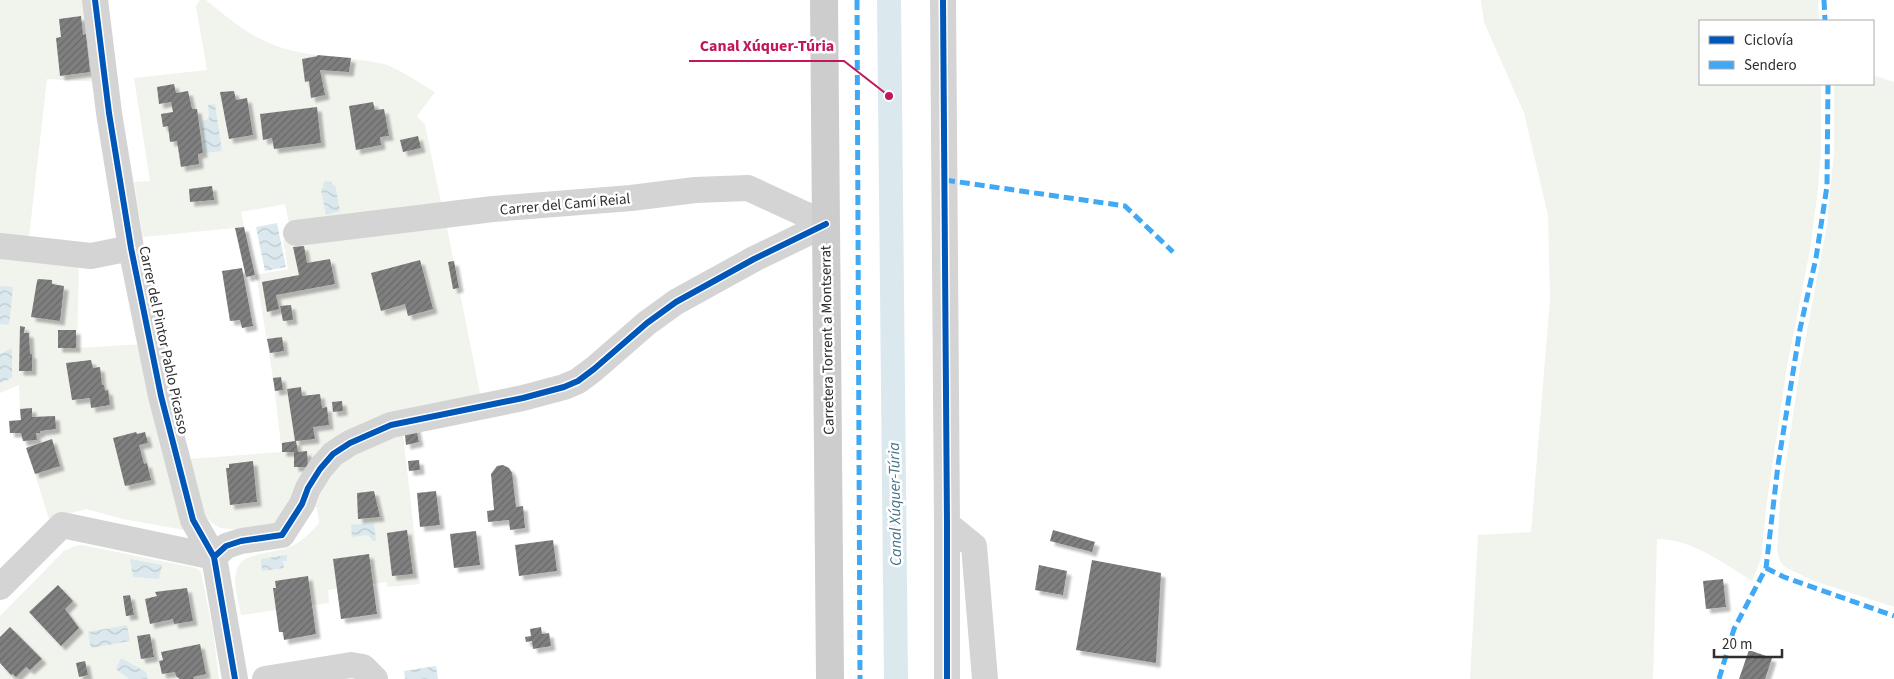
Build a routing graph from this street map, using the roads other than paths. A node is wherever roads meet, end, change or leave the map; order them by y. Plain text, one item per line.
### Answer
1 (94, 0) edge
2 (824, 0) edge
3 (943, 0) edge
4 (826, 224) junction
5 (296, 233) dead end
6 (0, 246) edge
7 (131, 248) junction
8 (947, 524) junction
9 (214, 557) junction
10 (0, 588) edge
11 (235, 679) edge
12 (265, 679) edge
13 (375, 679) edge
14 (830, 679) edge
15 (947, 679) edge
16 (984, 679) edge

1 - 7 street, Carrer del Pintor Pablo Picasso
2 - 4 main road, Carretera Torrent a Montserrat
3 - 8 street
4 - 5 street, Carrer del Camí Reial
4 - 9 street
4 - 14 main road, Carretera Torrent a Montserrat
6 - 7 street
7 - 9 street, Carrer del Pintor Pablo Picasso
8 - 15 street
8 - 16 street
9 - 10 street
9 - 11 street, Carrer del Pintor Pablo Picasso
12 - 13 street

